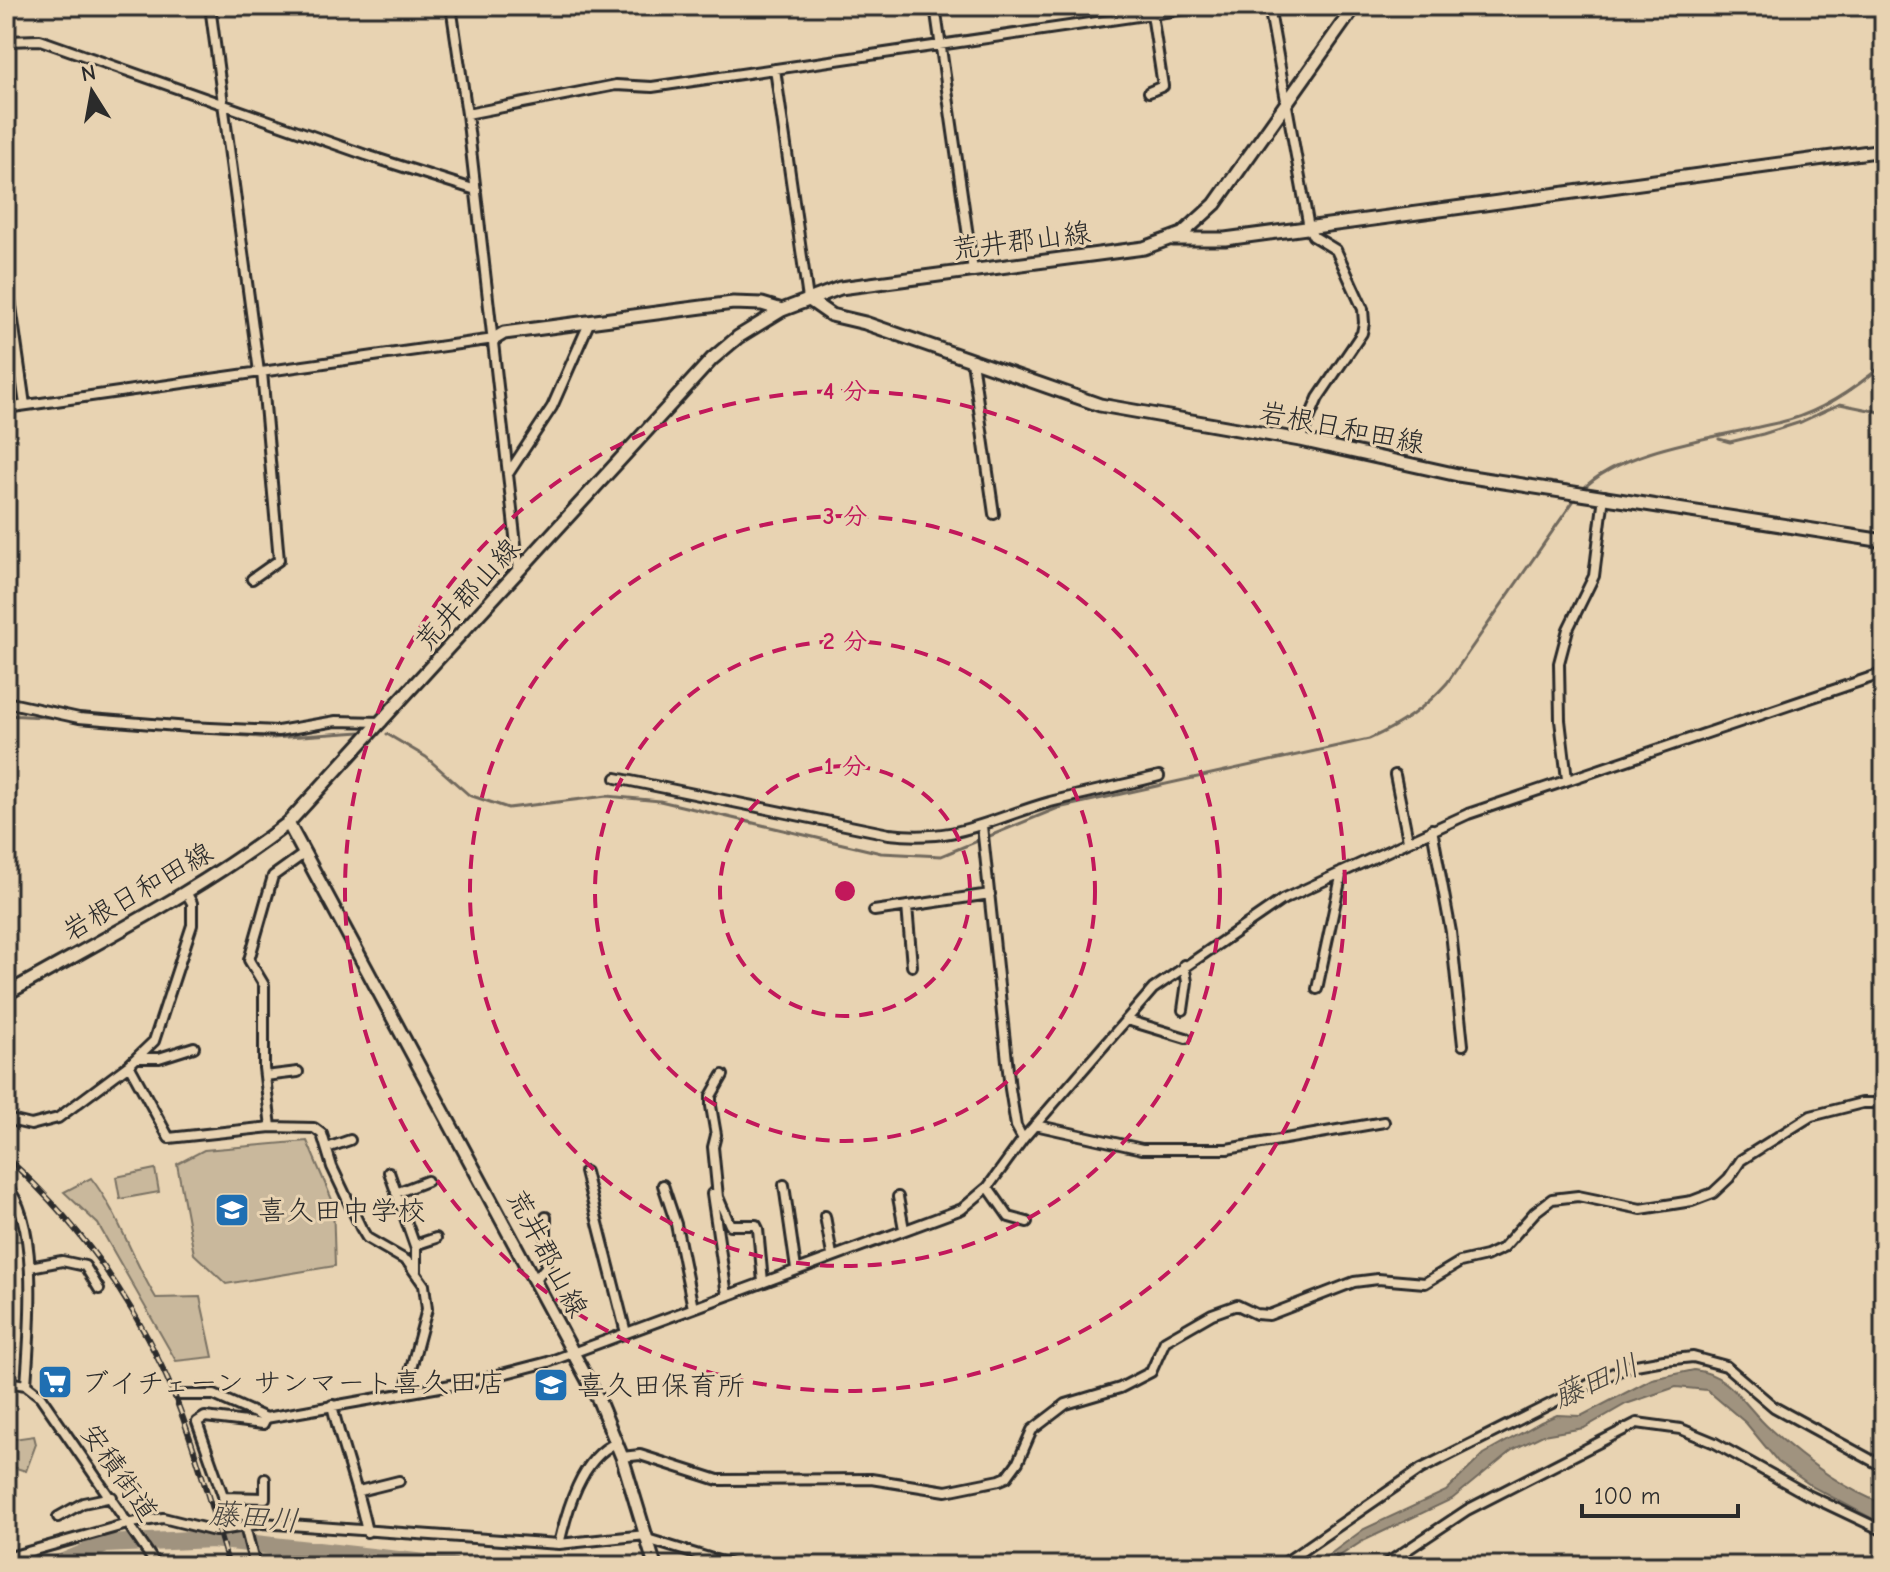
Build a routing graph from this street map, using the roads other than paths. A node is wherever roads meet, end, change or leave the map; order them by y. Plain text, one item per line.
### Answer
1 (210, 6) edge
2 (451, 6) edge
3 (935, 6) edge
4 (1206, 6) edge
5 (1269, 6) edge
6 (1355, 6) edge
7 (1152, 14) junction
8 (6, 41) edge
9 (941, 44) junction
10 (775, 69) junction
11 (1149, 92) dead end
12 (1287, 104) junction
13 (224, 105) junction
14 (467, 114) junction
15 (1884, 154) edge
16 (476, 190) junction
17 (1309, 228) junction
18 (1173, 239) junction
19 (6, 271) edge
20 (973, 271) junction
21 (808, 299) junction
22 (782, 310) junction
23 (590, 321) junction
24 (494, 339) junction
25 (972, 361) junction
26 (261, 372) junction
27 (25, 405) junction
28 (6, 408) edge
29 (1300, 440) junction
30 (508, 475) junction
31 (1604, 496) junction
32 (994, 514) dead end
33 (1884, 541) edge
34 (520, 572) junction
35 (252, 579) dead end
36 (1884, 673) edge
37 (6, 702) edge
38 (383, 722) junction
39 (1395, 775) dead end
40 (1159, 776) dead end
41 (616, 778) dead end
42 (1567, 779) junction
43 (288, 823) junction
44 (982, 826) junction
45 (1432, 829) junction
46 (1408, 840) junction
47 (305, 853) junction
48 (1342, 872) junction
49 (186, 892) junction
50 (990, 894) junction
51 (907, 906) junction
52 (874, 911) dead end
53 (1184, 965) junction
54 (912, 966) dead end
55 (1317, 989) dead end
56 (6, 994) edge
57 (1183, 1010) dead end
58 (1127, 1020) junction
59 (1186, 1038) dead end
60 (1463, 1045) dead end
61 (194, 1047) dead end
62 (137, 1058) junction
63 (129, 1065) junction
64 (298, 1072) dead end
65 (723, 1075) dead end
66 (265, 1076) junction
67 (1884, 1103) edge
68 (6, 1119) edge
69 (1384, 1122) dead end
70 (1035, 1125) junction
71 (271, 1127) junction
72 (1023, 1139) junction
73 (350, 1140) dead end
74 (327, 1148) junction
75 (389, 1172) dead end
76 (585, 1172) dead end
77 (427, 1181) dead end
78 (663, 1185) dead end
79 (784, 1185) dead end
80 (6, 1186) edge
81 (988, 1187) junction
82 (396, 1193) junction
83 (712, 1194) dead end
84 (898, 1197) dead end
85 (825, 1216) dead end
86 (546, 1217) dead end
87 (1027, 1222) dead end
88 (904, 1229) junction
89 (436, 1238) dead end
90 (415, 1245) junction
91 (832, 1255) junction
92 (30, 1267) junction
93 (796, 1269) junction
94 (416, 1271) junction
95 (535, 1280) junction
96 (763, 1282) junction
97 (99, 1289) dead end
98 (727, 1295) junction
99 (693, 1308) junction
100 (626, 1333) junction
101 (574, 1351) junction
102 (6, 1382) edge
103 (26, 1385) junction
104 (405, 1391) junction
105 (179, 1395) dead end
106 (332, 1405) junction
107 (266, 1418) junction
108 (616, 1443) junction
109 (622, 1457) junction
110 (1884, 1467) edge
111 (265, 1479) dead end
112 (399, 1481) dead end
113 (359, 1491) junction
114 (112, 1497) junction
115 (223, 1497) junction
116 (58, 1517) dead end
117 (131, 1523) junction
118 (245, 1526) junction
119 (234, 1527) junction
120 (1884, 1531) edge
121 (367, 1532) junction
122 (648, 1541) junction
123 (559, 1544) junction
124 (6, 1558) edge
125 (156, 1565) edge
126 (255, 1566) edge
127 (655, 1566) edge
128 (735, 1566) edge
129 (1280, 1566) edge
130 (1383, 1566) edge

1 - 13 street
2 - 14 street
3 - 9 street
4 - 7 street
5 - 12 street
6 - 12 main road, 荒井郡山線
7 - 9 street
7 - 11 street
8 - 13 street
9 - 10 street
9 - 20 street
10 - 14 street
10 - 21 street
12 - 17 street
12 - 18 main road, 荒井郡山線
13 - 16 street
13 - 26 street
14 - 16 street
15 - 17 main road
16 - 24 street
17 - 18 main road
17 - 29 street
18 - 20 main road, 荒井郡山線
19 - 27 street
20 - 21 main road, 荒井郡山線
21 - 22 main road, 荒井郡山線
21 - 25 main road, 岩根日和田線
22 - 23 main road
22 - 34 main road, 荒井郡山線
23 - 24 main road
23 - 30 street
24 - 26 street
24 - 30 street
25 - 29 main road, 岩根日和田線
25 - 32 street
26 - 27 street
26 - 35 street
27 - 28 street
29 - 31 main road, 岩根日和田線
30 - 34 street
31 - 33 main road, 岩根日和田線
31 - 42 street
34 - 38 main road, 荒井郡山線
36 - 42 street
37 - 38 street
38 - 43 main road, 荒井郡山線
39 - 46 street
40 - 44 street
41 - 44 street
42 - 45 street
43 - 47 main road, 荒井郡山線
43 - 49 main road, 岩根日和田線
44 - 50 street
45 - 46 street
45 - 60 street
46 - 48 street
47 - 66 street
47 - 95 main road, 荒井郡山線
48 - 53 street
48 - 55 street
49 - 56 main road, 岩根日和田線
49 - 62 street
50 - 51 street
50 - 72 street
51 - 52 street
51 - 54 street
53 - 57 street
53 - 58 street
58 - 59 street
58 - 70 street
61 - 62 street
62 - 63 street
63 - 68 street
63 - 71 street
64 - 66 street
65 - 96 street
66 - 71 street
67 - 109 street
69 - 70 street
70 - 72 street
71 - 74 street
72 - 81 street
73 - 74 street
74 - 94 street
75 - 82 street
76 - 100 street
77 - 82 street
78 - 99 street
79 - 93 street
80 - 92 street
81 - 87 street
81 - 88 street
82 - 90 street
83 - 98 street
84 - 88 street
85 - 91 street
86 - 95 street
88 - 91 street
89 - 90 street
90 - 94 street
91 - 93 street
92 - 97 street
92 - 103 street
93 - 96 street
94 - 104 street
95 - 101 main road, 荒井郡山線
96 - 98 street
98 - 99 street
99 - 100 street
100 - 101 street
101 - 104 street
101 - 108 main road, 荒井郡山線
102 - 103 street
103 - 114 street, 安積街道
104 - 106 street
105 - 107 street
106 - 107 street
106 - 113 street
107 - 115 street
108 - 109 main road, 荒井郡山線
108 - 123 street
109 - 122 main road, 荒井郡山線
110 - 129 street
111 - 115 street
112 - 113 street
113 - 121 street
114 - 116 street
114 - 117 street, 安積街道
115 - 119 street
117 - 119 street
117 - 124 street
117 - 125 street, 安積街道
118 - 119 street
118 - 121 street
118 - 126 street
120 - 130 street
121 - 123 street
122 - 123 street
122 - 127 main road, 荒井郡山線
122 - 128 street

